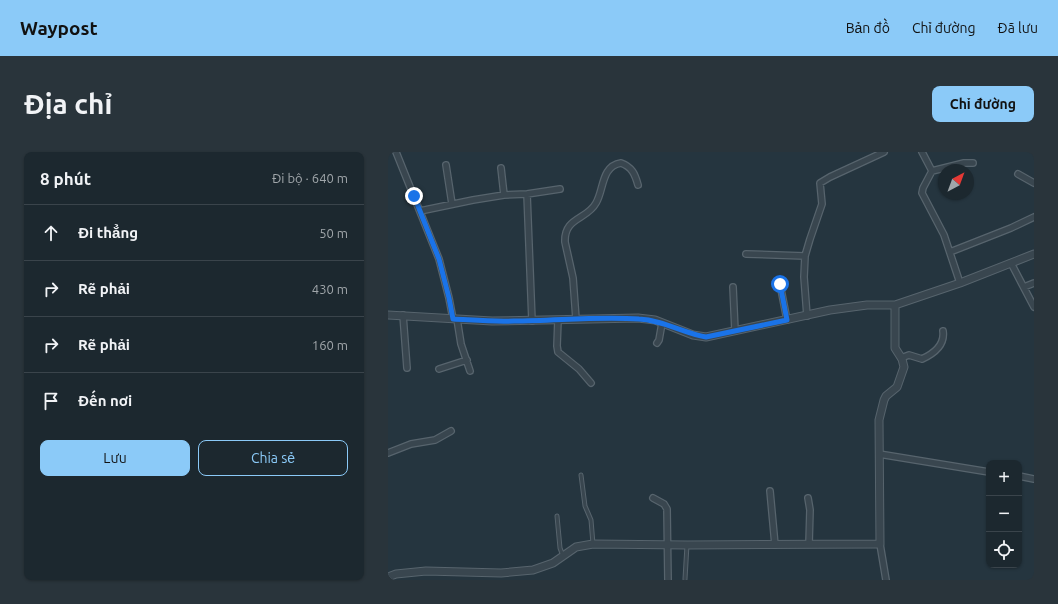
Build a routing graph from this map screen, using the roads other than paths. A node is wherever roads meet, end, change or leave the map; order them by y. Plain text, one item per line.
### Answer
1 (396, 152) edge
2 (884, 152) edge
3 (922, 152) edge
4 (974, 163) dead end
5 (446, 165) dead end
6 (501, 168) dead end
7 (932, 171) junction
8 (1018, 174) dead end
9 (1034, 183) edge
10 (638, 185) dead end
11 (560, 188) dead end
12 (527, 194) junction
13 (504, 195) junction
14 (452, 204) junction
15 (420, 211) junction
16 (1034, 217) edge
17 (950, 252) junction
18 (746, 254) dead end
19 (1034, 254) edge
20 (805, 256) junction
21 (1011, 263) junction
22 (960, 283) junction
23 (1034, 283) edge
24 (780, 284) dead end
25 (1024, 287) junction
26 (734, 288) dead end
27 (895, 305) junction
28 (1034, 306) edge
29 (388, 315) edge
30 (403, 315) junction
31 (807, 316) junction
32 (455, 319) junction
33 (576, 319) junction
34 (532, 320) junction
35 (558, 320) junction
36 (787, 320) junction
37 (662, 323) junction
38 (735, 331) junction
39 (943, 331) dead end
40 (656, 343) dead end
41 (466, 360) junction
42 (902, 361) junction
43 (406, 368) dead end
44 (438, 369) dead end
45 (470, 371) dead end
46 (591, 383) dead end
47 (451, 431) dead end
48 (388, 453) edge
49 (879, 454) junction
50 (986, 472) edge
51 (581, 475) dead end
52 (1022, 477) edge
53 (1034, 479) edge
54 (770, 491) dead end
55 (653, 498) dead end
56 (808, 498) dead end
57 (557, 516) dead end
58 (593, 544) junction
59 (775, 544) junction
60 (809, 544) junction
61 (880, 544) junction
62 (668, 545) junction
63 (687, 546) junction
64 (563, 556) junction
65 (388, 577) edge
66 (685, 579) dead end
67 (668, 580) edge
68 (886, 580) edge

1 - 15 street
2 - 20 street
3 - 7 street
4 - 7 street
5 - 14 street
6 - 13 street
7 - 17 street
8 - 9 street
10 - 33 street
11 - 12 street
12 - 13 street
12 - 34 street
13 - 14 street
14 - 15 street
15 - 32 street
16 - 17 street
17 - 22 street
18 - 20 street
19 - 21 street
20 - 31 street
21 - 22 street
21 - 25 street
22 - 27 street
23 - 25 street
24 - 36 street
25 - 28 street
26 - 38 street
27 - 31 street
27 - 42 street
29 - 30 street
30 - 32 street
30 - 43 street
31 - 36 street
32 - 34 street
32 - 41 street
33 - 35 street
33 - 37 street
34 - 35 street
35 - 46 street
36 - 38 street
37 - 38 street
37 - 40 street
39 - 42 street
41 - 44 street
41 - 45 street
42 - 49 street
47 - 48 street
49 - 50 street
49 - 61 street
51 - 58 lane
52 - 53 street
54 - 59 street
55 - 62 street
56 - 60 street
57 - 64 lane
58 - 62 street
58 - 64 street
59 - 60 street
59 - 63 street
60 - 61 street
61 - 68 street
62 - 63 street
62 - 67 street
63 - 66 lane
64 - 65 street

